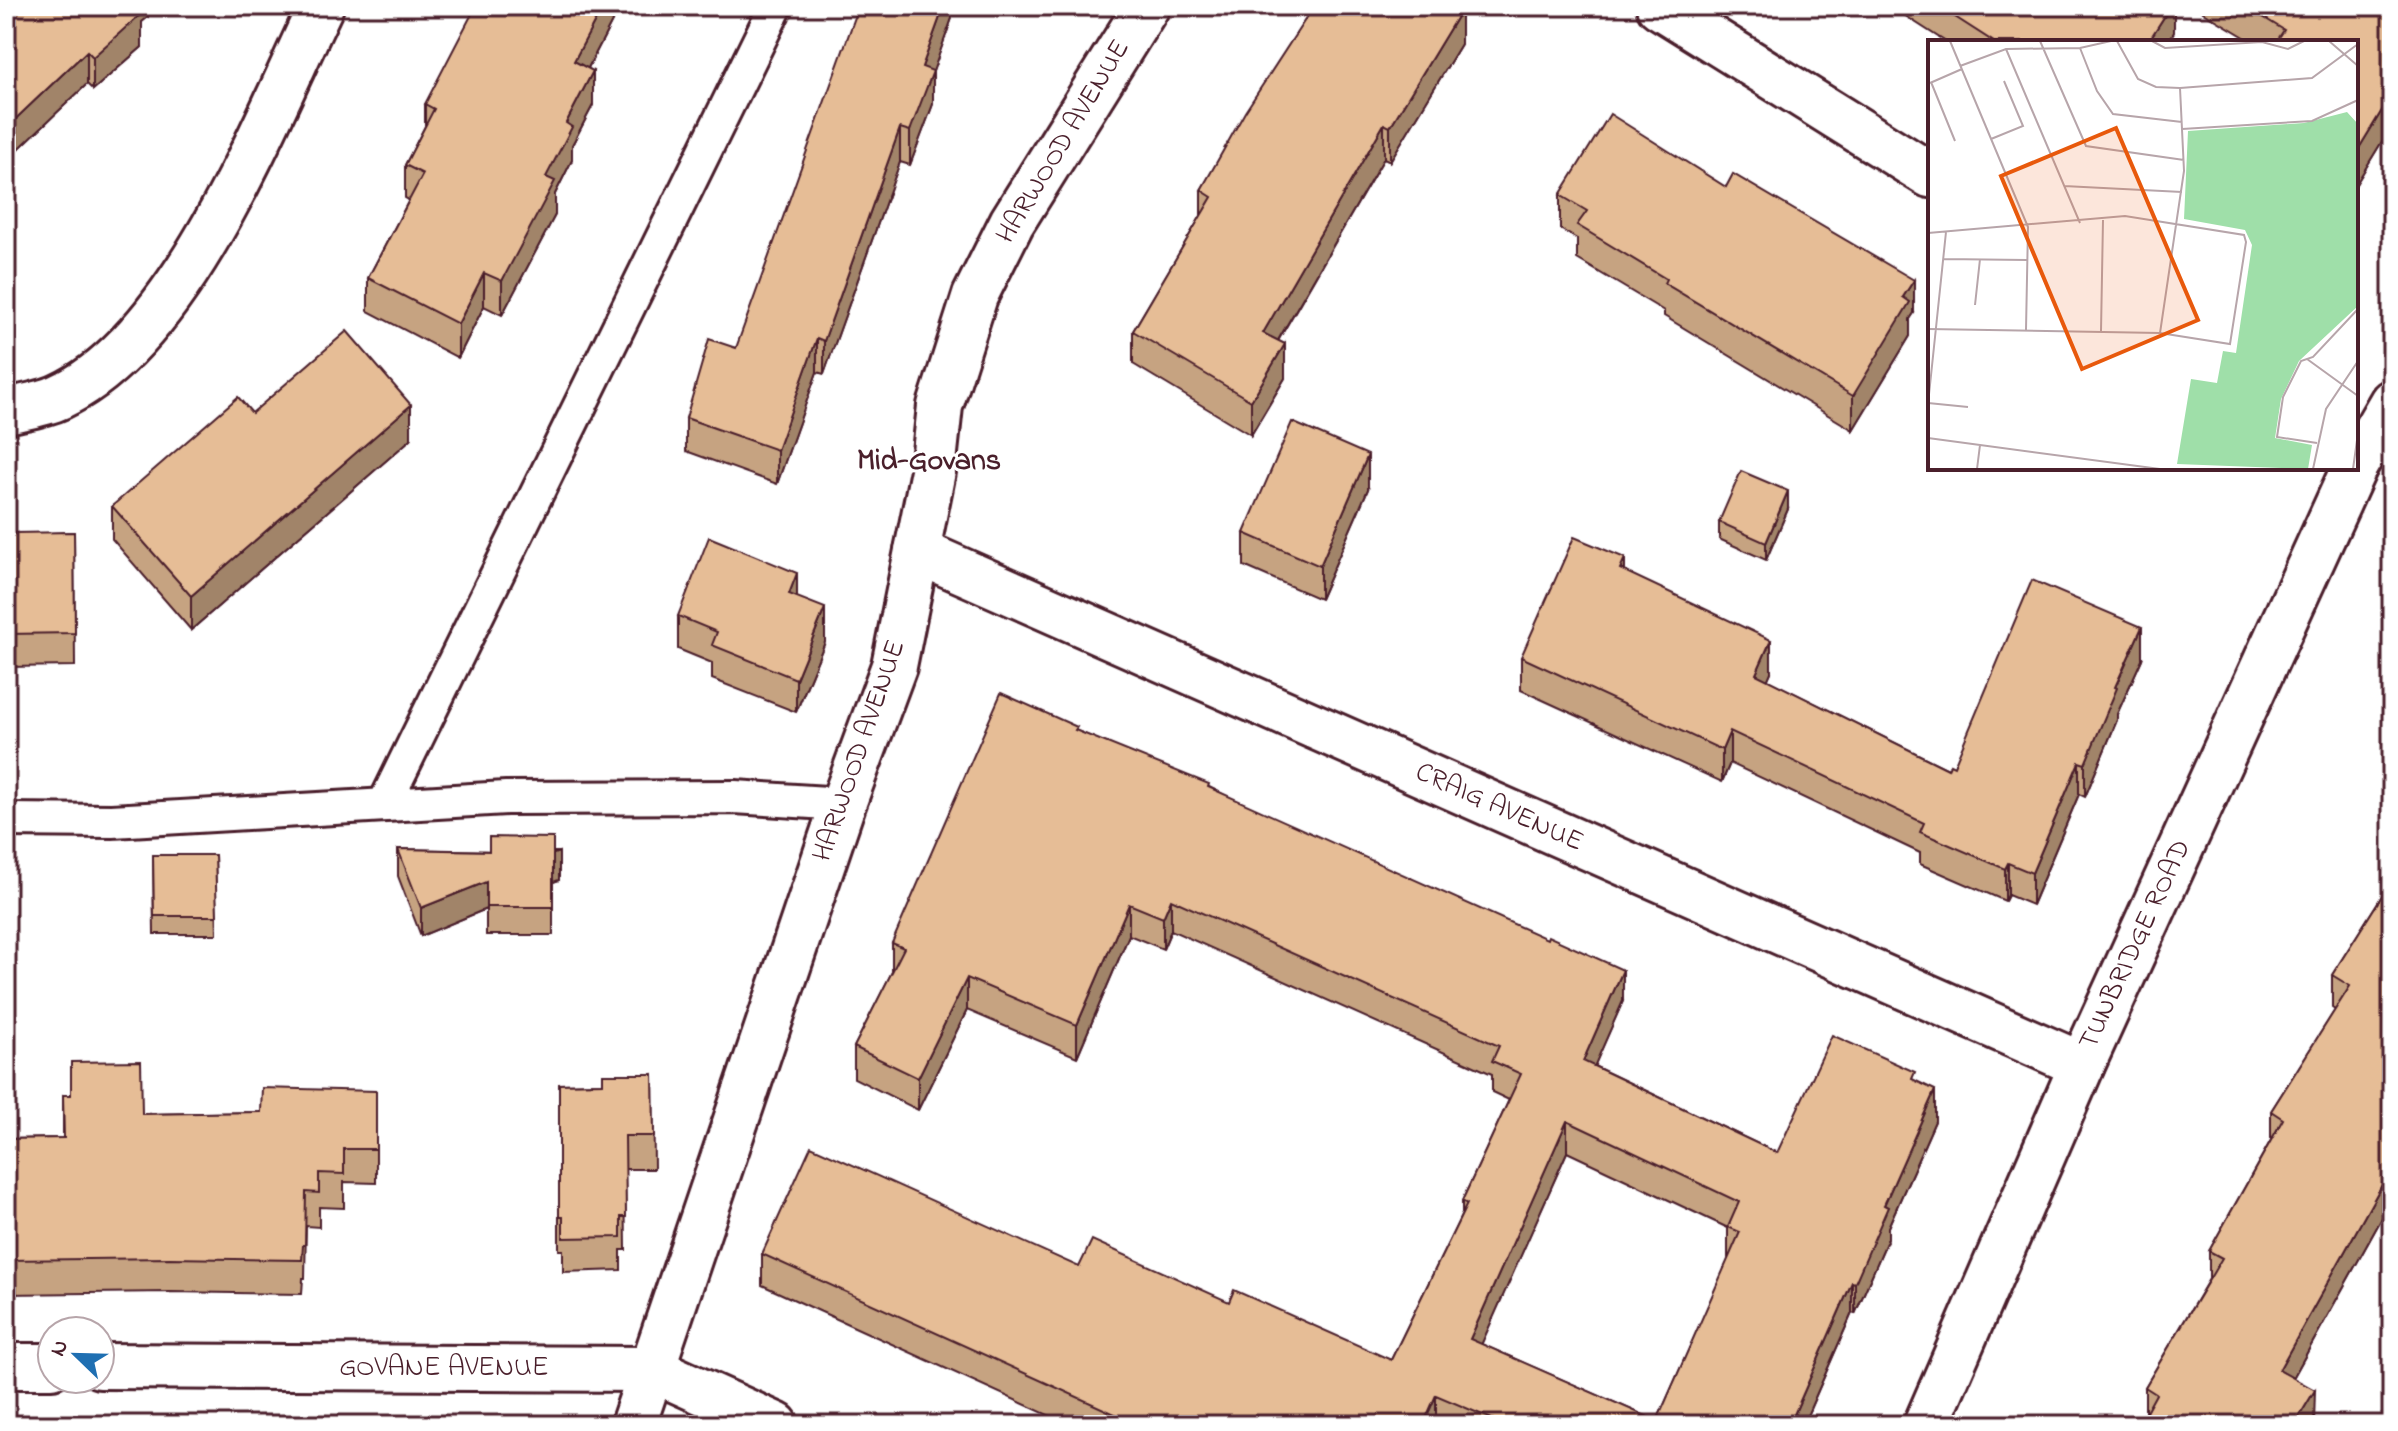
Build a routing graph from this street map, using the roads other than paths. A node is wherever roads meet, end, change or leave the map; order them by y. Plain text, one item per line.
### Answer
1 (321, 6) edge
2 (776, 6) edge
3 (1147, 6) edge
4 (1659, 6) edge
5 (1928, 174) edge
6 (2392, 402) edge
7 (6, 411) edge
8 (2358, 455) edge
9 (2351, 470) edge
10 (917, 551) junction
11 (843, 804) junction
12 (384, 805) junction
13 (6, 820) edge
14 (2082, 1065) junction
15 (6, 1366) edge
16 (36, 1366) edge
17 (116, 1366) edge
18 (652, 1369) junction
19 (633, 1425) edge
20 (776, 1425) edge
21 (1926, 1425) edge

1 - 7 street
2 - 12 lane
3 - 10 street, HARWOOD AVENUE
4 - 5 street
6 - 8 street, TUNBRIDGE ROAD
9 - 14 street, TUNBRIDGE ROAD
10 - 11 street, HARWOOD AVENUE
10 - 14 street, CRAIG AVENUE
11 - 12 lane
11 - 18 street, HARWOOD AVENUE
12 - 13 lane
14 - 21 street, TUNBRIDGE ROAD
15 - 16 street
17 - 18 street, GOVANE AVENUE
18 - 19 street, HARWOOD AVENUE
18 - 20 street, GOVANE AVENUE

